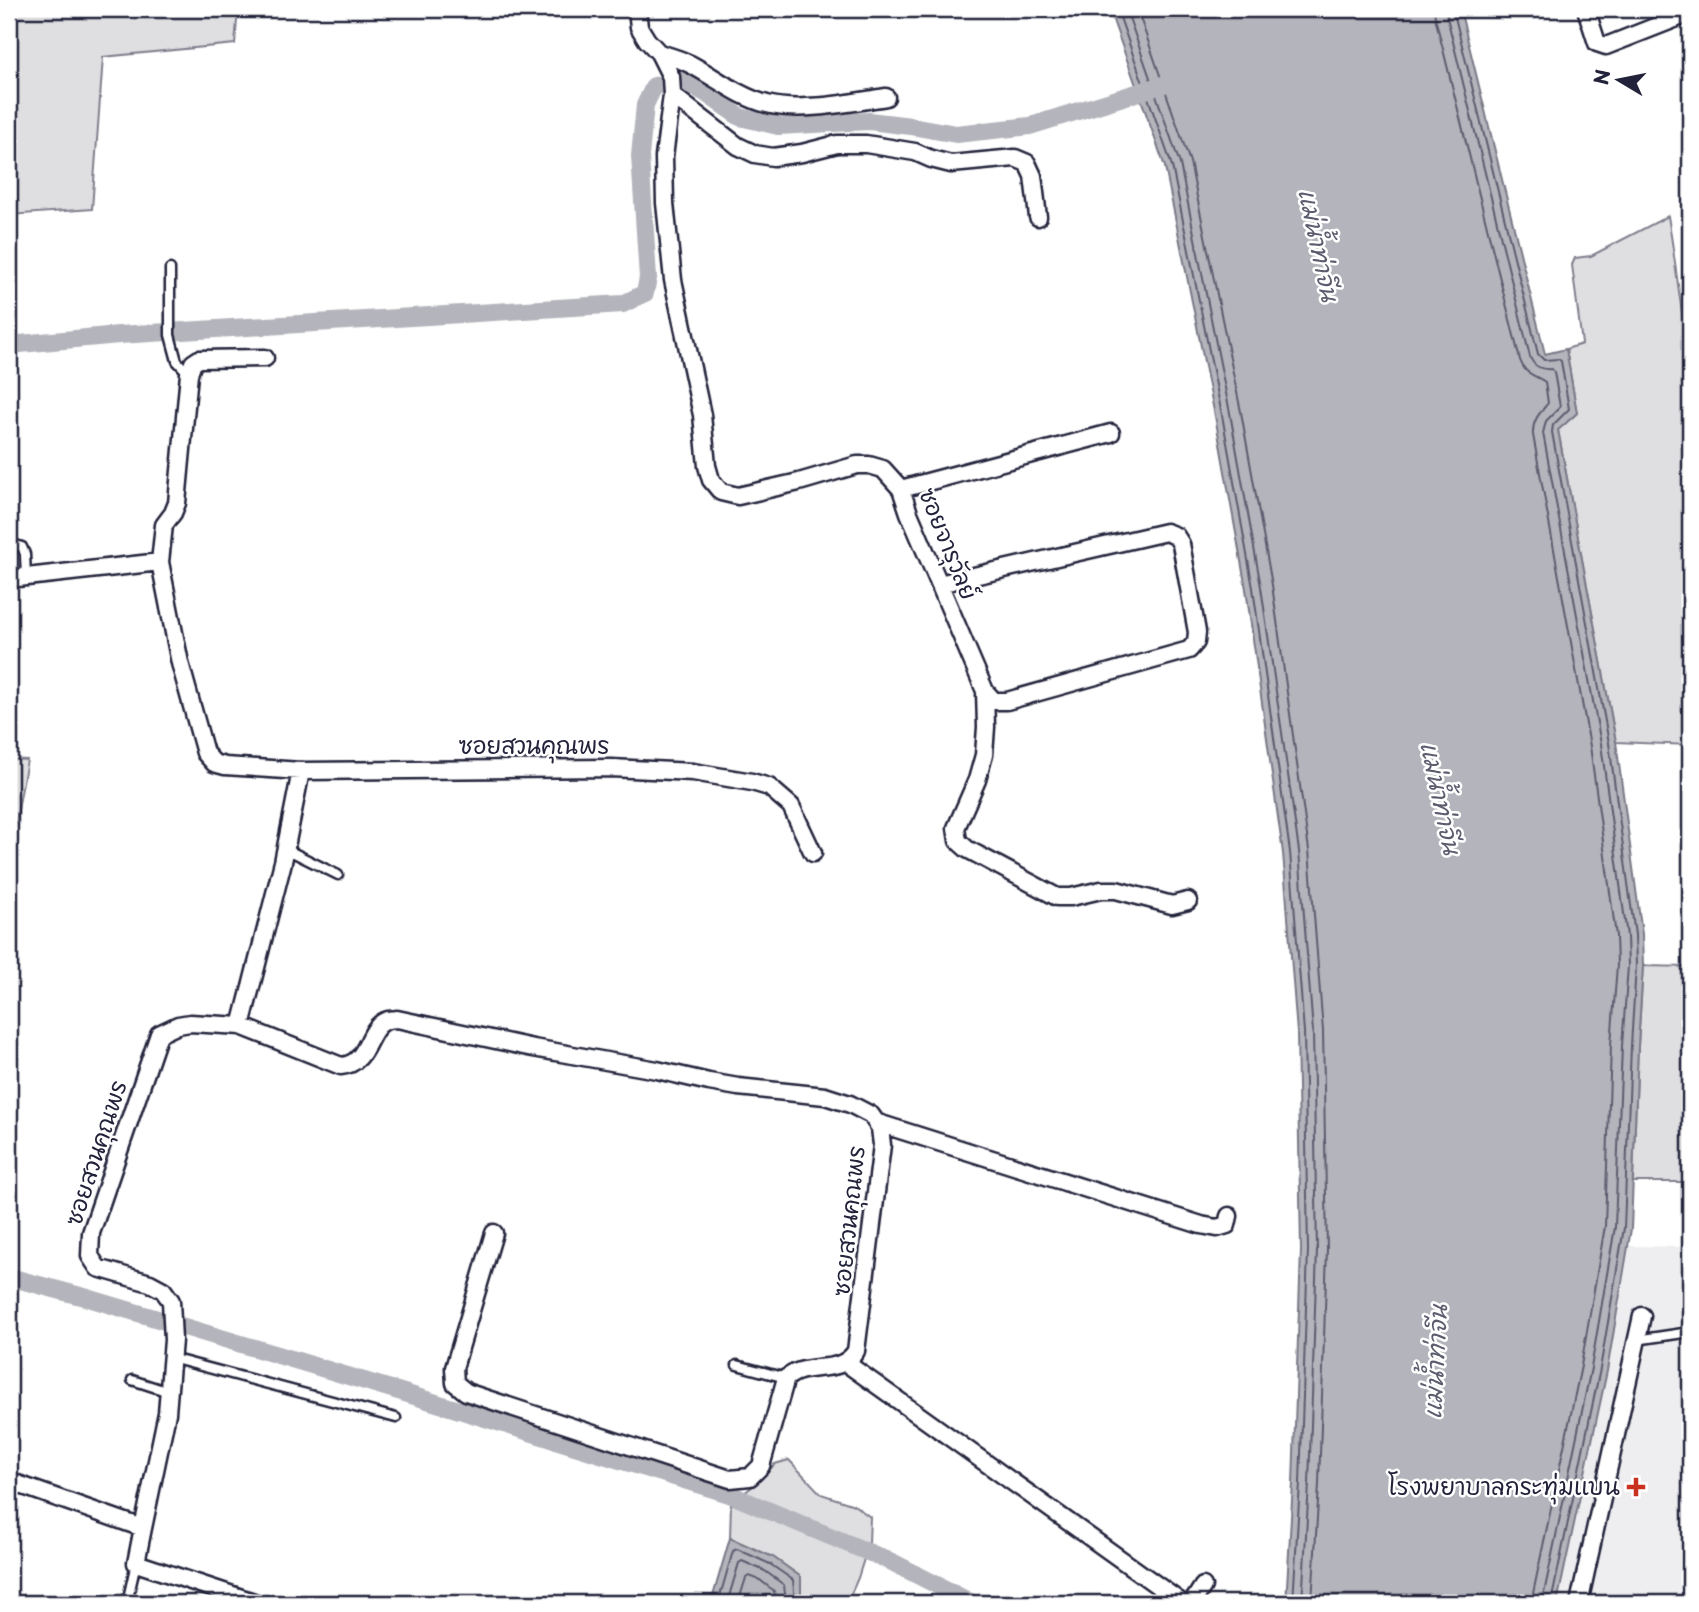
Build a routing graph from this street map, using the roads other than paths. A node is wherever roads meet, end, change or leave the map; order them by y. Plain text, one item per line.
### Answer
1 (637, 9) edge
2 (1586, 9) edge
3 (1690, 13) edge
4 (1658, 17) edge
5 (659, 52) junction
6 (672, 95) junction
7 (886, 97) dead end
8 (1038, 217) dead end
9 (170, 270) dead end
10 (265, 358) dead end
11 (189, 374) junction
12 (1111, 433) dead end
13 (901, 489) junction
14 (9, 543) edge
15 (160, 562) junction
16 (26, 577) junction
17 (9, 579) edge
18 (939, 584) junction
19 (985, 691) junction
20 (301, 771) junction
21 (286, 849) junction
22 (813, 853) dead end
23 (338, 875) dead end
24 (1188, 901) dead end
25 (241, 1026) junction
26 (878, 1123) junction
27 (1229, 1216) dead end
28 (494, 1233) dead end
29 (1642, 1316) dead end
30 (1690, 1332) edge
31 (1636, 1340) junction
32 (172, 1358) junction
33 (845, 1363) junction
34 (737, 1365) dead end
35 (786, 1378) junction
36 (132, 1380) dead end
37 (169, 1392) junction
38 (396, 1418) dead end
39 (9, 1481) edge
40 (143, 1528) junction
41 (136, 1563) junction
42 (1203, 1586) dead end
43 (127, 1603) edge
44 (257, 1603) edge
45 (1182, 1603) edge
46 (1189, 1603) edge
47 (1579, 1603) edge

1 - 5 street, ซอยจารุวัลย์
2 - 4 street
3 - 4 street
5 - 6 street, ซอยจารุวัลย์
5 - 7 street
6 - 8 street
6 - 13 street, ซอยจารุวัลย์
9 - 11 lane
10 - 11 street
11 - 15 street, ซอยสวนคุณพร
12 - 13 street
13 - 18 street, ซอยจารุวัลย์
14 - 16 lane
15 - 16 street
15 - 20 street, ซอยสวนคุณพร
16 - 17 street
18 - 19 street, ซอยจารุวัลย์
18 - 19 street
19 - 24 street, ซอยจารุวัลย์
20 - 21 street
20 - 22 street, ซอยสวนคุณพร
21 - 23 lane
21 - 25 street
25 - 26 street, ซอยสวนคุณพร
25 - 32 street, ซอยสวนคุณพร
26 - 27 street
26 - 33 street, ซอยสวนคุณพร
28 - 35 street
29 - 31 street
30 - 31 lane
31 - 47 street
32 - 37 street, ซอยสวนคุณพร
32 - 38 lane
33 - 35 street
33 - 45 street
34 - 35 lane
36 - 37 lane
37 - 40 street, ซอยสวนคุณพร
39 - 40 street
40 - 41 street, ซอยสวนคุณพร
41 - 43 lane
41 - 44 street
42 - 46 street

